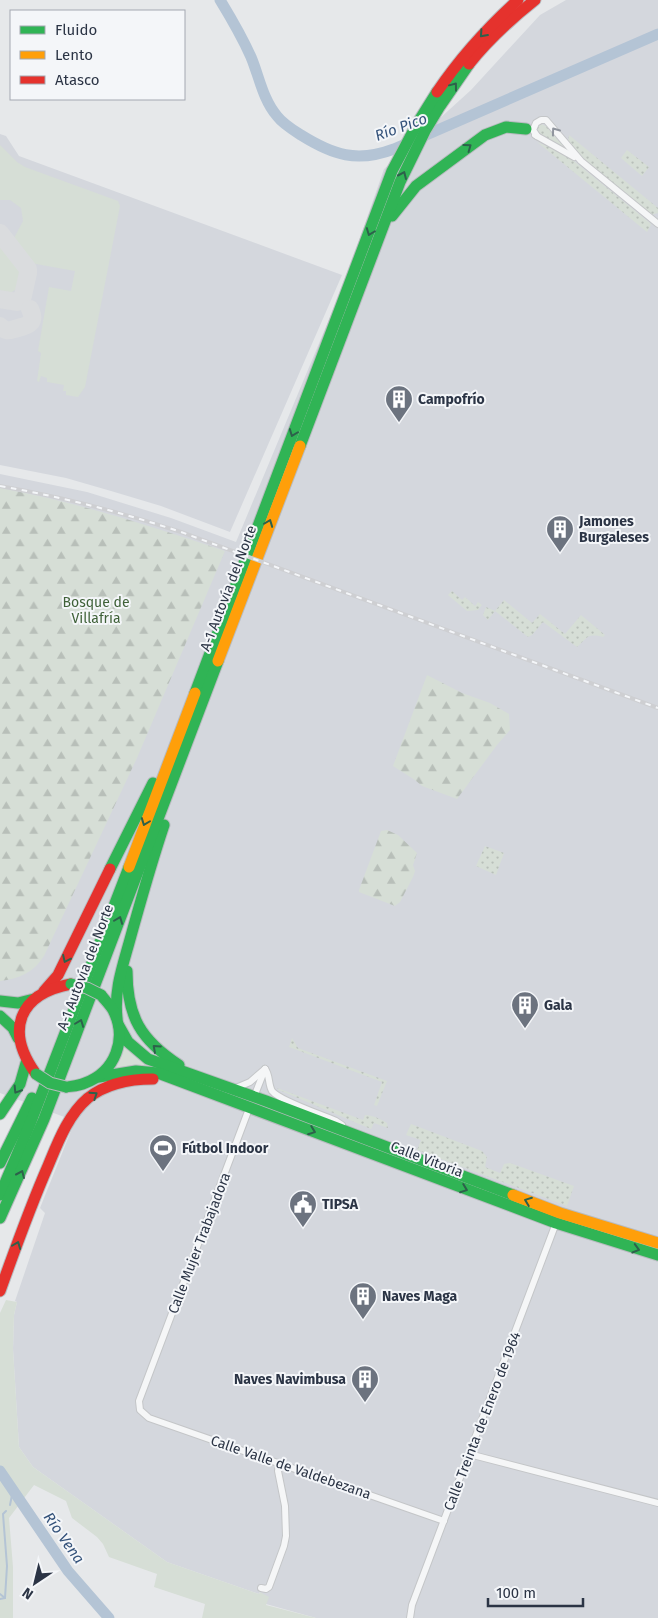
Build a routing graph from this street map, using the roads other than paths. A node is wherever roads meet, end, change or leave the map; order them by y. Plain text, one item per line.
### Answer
1 (518, 0) edge
2 (535, 0) edge
3 (526, 129) joint
4 (537, 136) junction
5 (581, 161) junction
6 (658, 224) edge
7 (333, 356) junction
8 (214, 669) junction
9 (200, 678) junction
10 (144, 885) junction
11 (44, 991) junction
12 (34, 999) junction
13 (0, 1002) edge
14 (74, 1008) junction
15 (0, 1016) edge
16 (118, 1022) junction
17 (18, 1038) junction
18 (26, 1063) junction
19 (266, 1069) junction
20 (99, 1077) junction
21 (89, 1083) junction
22 (188, 1086) junction
23 (230, 1088) junction
24 (252, 1102) junction
25 (0, 1114) edge
26 (350, 1133) junction
27 (0, 1163) edge
28 (42, 1180) junction
29 (0, 1194) edge
30 (546, 1208) junction
31 (0, 1218) edge
32 (556, 1223) junction
33 (619, 1232) junction
34 (658, 1242) edge
35 (658, 1255) edge
36 (0, 1291) edge
37 (140, 1410) joint
38 (469, 1454) junction
39 (279, 1463) junction
40 (658, 1503) edge
41 (444, 1521) junction
42 (265, 1590) dead end
43 (410, 1618) edge

1 -> 9 highway, A-1 Autovía del Norte
7 -> 2 highway, A-1 Autovía del Norte
3 - 4 street
7 -> 3 highway
4 - 5 street
5 -> 4 street
5 - 6 street
8 -> 7 highway, A-1 Autovía del Norte
8 - 10 highway
31 -> 8 highway, A-1 Autovía del Norte
9 -> 11 highway
9 -> 14 highway, A-1 Autovía del Norte
10 - 16 highway
23 -> 10 highway
11 - 12 highway
11 - 16 highway, bridge
12 - 13 highway
12 - 17 highway
14 - 27 highway
14 - 29 highway, A-1 Autovía del Norte
15 - 17 highway
16 - 20 highway
16 - 23 highway, Calle Vitoria
17 - 18 highway
18 - 21 highway, bridge
18 -> 25 highway
19 - 23 street
19 - 24 street, Calle Mujer Trabajadora
19 - 26 street
20 - 21 highway
20 - 22 highway, Calle Vitoria
21 - 28 highway
22 - 24 highway, Calle Vitoria
28 -> 22 highway
23 - 24 highway, Calle Vitoria
24 - 26 highway, Calle Vitoria
24 -> 32 highway, Calle Vitoria
24 - 37 street, Calle Mujer Trabajadora
30 -> 26 highway, Calle Vitoria
36 -> 28 highway
30 - 32 highway
30 - 33 highway, Calle Vitoria
32 - 33 highway
32 -> 35 highway, Calle Vitoria
32 - 38 street, Calle Treinta de Enero de 1964
33 - 34 highway, Calle Vitoria
37 - 39 street, Calle Valle de Valdebezana
38 - 40 street
38 - 41 street, Calle Treinta de Enero de 1964
39 - 41 street, Calle Valle de Valdebezana
39 - 42 street
41 - 43 street, Calle Treinta de Enero de 1964

